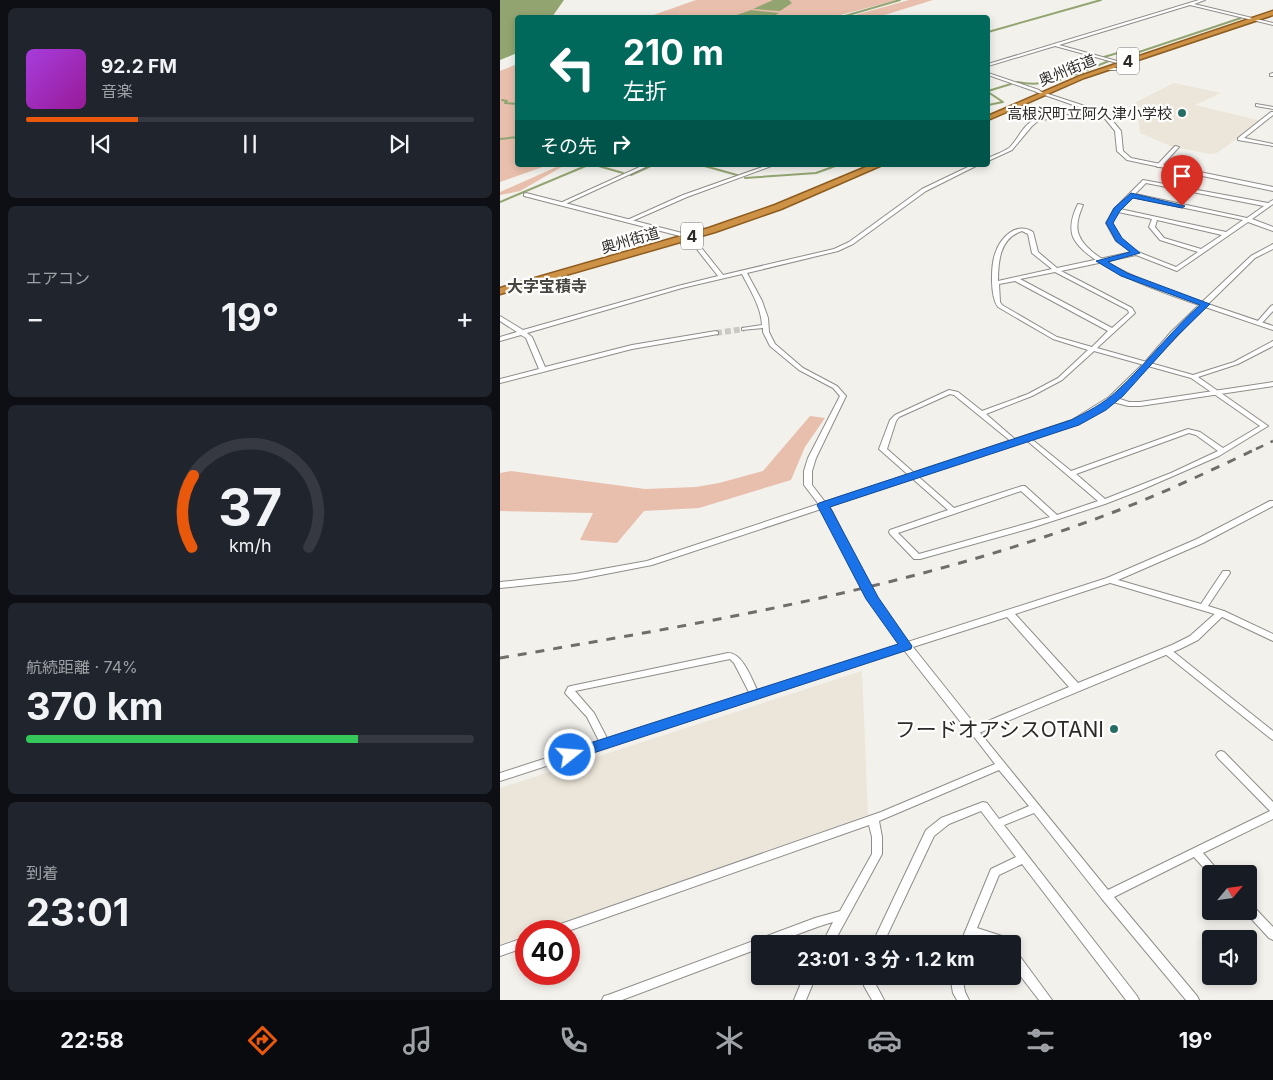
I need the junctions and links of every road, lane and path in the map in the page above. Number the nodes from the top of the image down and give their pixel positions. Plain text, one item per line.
1 (1203, 0) edge
2 (1189, 4) junction
3 (1273, 12) edge
4 (1252, 19) junction
5 (1273, 24) edge
6 (1056, 45) junction
7 (1116, 62) junction
8 (990, 64) edge
9 (1106, 69) junction
10 (1133, 69) dead end
11 (990, 75) edge
12 (1042, 91) junction
13 (1257, 105) dead end
14 (1273, 108) edge
15 (1099, 111) junction
16 (990, 112) edge
17 (1273, 114) edge
18 (990, 117) edge
19 (1273, 144) edge
20 (1177, 147) dead end
21 (990, 159) edge
22 (1159, 166) junction
23 (644, 167) edge
24 (766, 167) edge
25 (861, 167) edge
26 (873, 167) edge
27 (972, 167) edge
28 (1273, 189) edge
29 (526, 195) dead end
30 (1131, 195) junction
31 (1273, 202) edge
32 (561, 204) junction
33 (1268, 205) junction
34 (1080, 206) dead end
35 (1116, 210) junction
36 (1155, 219) junction
37 (1249, 220) junction
38 (628, 221) junction
39 (1273, 229) edge
40 (1226, 234) junction
41 (684, 236) junction
42 (1273, 246) edge
43 (1201, 252) junction
44 (1136, 253) junction
45 (1100, 261) junction
46 (1057, 271) junction
47 (744, 272) junction
48 (722, 277) junction
49 (1017, 280) junction
50 (996, 283) junction
51 (500, 287) edge
52 (500, 291) edge
53 (1206, 304) junction
54 (1273, 307) edge
55 (500, 318) edge
56 (1259, 323) junction
57 (765, 326) junction
58 (1273, 328) edge
59 (744, 329) tunnel mouth
60 (1112, 331) junction
61 (524, 333) junction
62 (716, 333) tunnel mouth
63 (500, 339) edge
64 (1273, 343) edge
65 (1094, 349) junction
66 (1148, 364) junction
67 (543, 370) junction
68 (1193, 377) junction
69 (500, 381) edge
70 (1273, 384) edge
71 (1218, 392) junction
72 (1112, 399) junction
73 (981, 414) junction
74 (1027, 438) junction
75 (1015, 442) junction
76 (1223, 450) junction
77 (1070, 474) junction
78 (913, 476) junction
79 (1102, 500) junction
80 (1273, 503) edge
81 (823, 505) junction
82 (953, 511) junction
83 (1056, 517) junction
84 (1226, 573) dead end
85 (1110, 580) junction
86 (500, 585) edge
87 (1203, 608) junction
88 (1009, 613) junction
89 (1221, 613) junction
90 (1273, 638) edge
91 (906, 646) junction
92 (1167, 651) junction
93 (1077, 689) junction
94 (755, 696) junction
95 (974, 731) junction
96 (1273, 736) edge
97 (605, 744) junction
98 (1221, 755) dead end
99 (1002, 766) junction
100 (500, 777) edge
101 (1035, 808) junction
102 (1273, 808) edge
103 (1273, 814) edge
104 (873, 819) junction
105 (998, 824) junction
106 (1196, 852) junction
107 (1024, 858) junction
108 (1208, 865) edge
109 (1106, 896) junction
110 (843, 915) junction
111 (1258, 918) edge
112 (580, 922) edge
113 (970, 930) junction
114 (1273, 934) edge
115 (832, 935) edge
116 (881, 935) edge
117 (968, 935) edge
118 (986, 935) edge
119 (515, 946) edge
120 (500, 951) edge
121 (1021, 967) edge
122 (806, 985) edge
123 (870, 985) edge
124 (958, 985) edge
125 (611, 999) edge
126 (800, 1000) edge
127 (878, 1000) edge
128 (963, 1000) edge
129 (1046, 1000) edge
130 (1133, 1000) edge
131 (1193, 1000) edge

1 - 2 street
2 - 4 street
2 - 6 street
3 - 4 highway, 奥州街道 / 4
4 - 5 street
4 - 7 highway, 奥州街道 / 4
4 - 9 highway, 奥州街道 / 4
6 - 7 street
6 - 8 street
7 - 12 highway, 奥州街道 / 4
9 - 10 street
9 - 12 highway, 奥州街道 / 4
11 - 12 street
12 - 15 street
12 - 16 highway, 奥州街道 / 4
12 - 18 highway, 奥州街道 / 4
13 - 14 street
15 - 21 street
15 - 22 street
17 - 19 street
20 - 22 street
22 - 28 street
23 - 32 street
24 - 38 street
25 - 41 highway, 奥州街道 / 4
26 - 41 highway, 奥州街道 / 4
27 - 47 street
29 - 32 street
30 - 33 street
30 - 35 street
30 - 37 street
31 - 33 street
32 - 38 street
33 - 37 street
34 - 45 street
35 - 36 street
35 - 44 street
36 - 40 street
36 - 43 street
37 - 39 street
37 - 40 street
38 - 41 street
40 - 43 street
41 - 48 street
41 - 51 highway, 奥州街道 / 4
41 - 52 highway, 奥州街道 / 4
42 - 53 street
43 - 44 street
44 - 45 street
45 - 46 street
45 - 53 street
46 - 49 street
46 - 50 street
46 - 60 street
47 - 48 street
47 - 57 street
48 - 61 street
49 - 50 street
49 - 60 street
50 - 65 street
53 - 56 street
53 - 66 street
54 - 56 street
55 - 61 street
56 - 58 street
57 - 59 street
57 - 81 street
60 - 65 street
61 - 63 street
61 - 67 street
62 - 67 street
64 - 68 street
65 - 66 street
65 - 73 street
66 - 68 street
66 - 72 street
67 - 69 street
68 - 71 street
70 - 71 street
71 - 72 street
71 - 76 street
72 - 74 street
73 - 75 street
73 - 78 street
74 - 75 street
74 - 77 street
75 - 78 street
76 - 77 street
76 - 79 street
77 - 79 street
78 - 81 street
78 - 82 street
79 - 83 street
80 - 85 street
81 - 86 street
81 - 91 street, bridge
82 - 83 street
82 - 83 street
84 - 87 street
85 - 87 street
85 - 88 street
87 - 89 street
88 - 91 street
88 - 93 street
89 - 90 street
89 - 92 street
91 - 94 street
91 - 95 street
92 - 93 street
92 - 96 street
93 - 95 street
94 - 97 street
94 - 97 street
95 - 99 street
97 - 100 street
98 - 102 street
99 - 101 street
99 - 104 street
101 - 105 street
101 - 109 street
103 - 106 street
104 - 110 street
104 - 112 street
105 - 107 street
105 - 116 street
106 - 108 street
106 - 109 street
107 - 113 street
107 - 130 street
109 - 131 street
110 - 115 street
110 - 125 street
111 - 114 street
113 - 117 street
113 - 118 street
119 - 120 street
121 - 129 street
122 - 126 street
123 - 127 street
124 - 128 street

